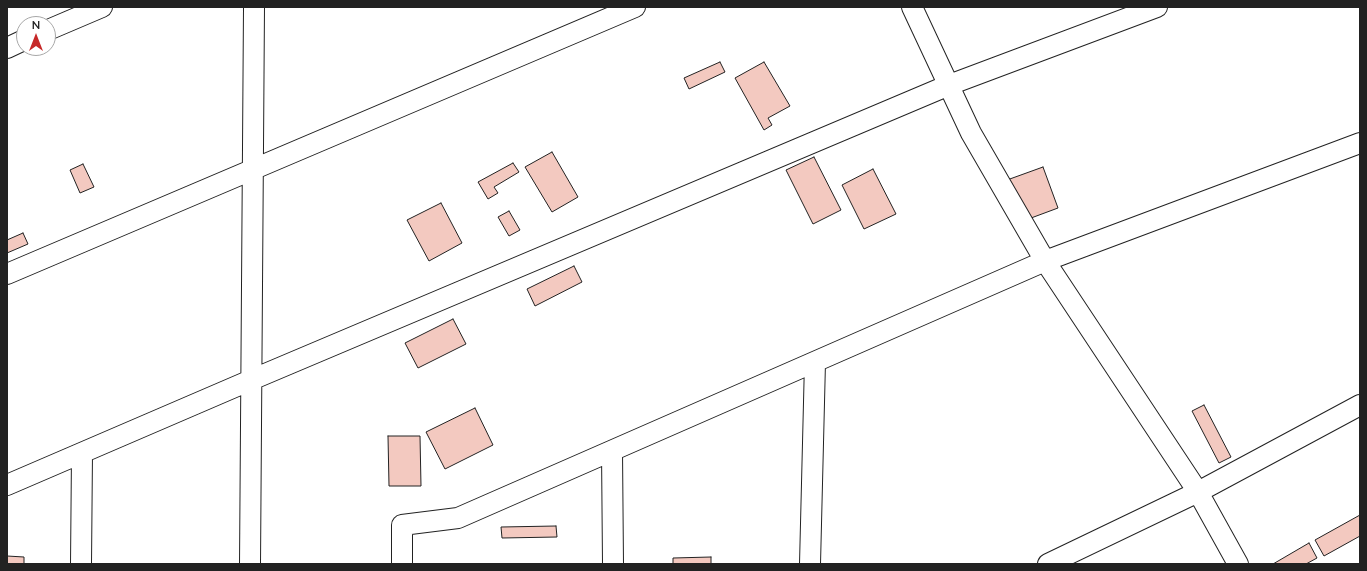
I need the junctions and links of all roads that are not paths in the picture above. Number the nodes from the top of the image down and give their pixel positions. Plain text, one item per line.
1 (102, 7) edge
2 (254, 7) edge
3 (635, 7) edge
4 (912, 7) edge
5 (1157, 7) edge
6 (56, 27) edge
7 (949, 86) junction
8 (1360, 143) edge
9 (253, 170) junction
10 (1045, 262) junction
11 (7, 274) edge
12 (815, 362) junction
13 (252, 380) junction
14 (1360, 405) edge
15 (612, 450) junction
16 (82, 453) junction
17 (7, 485) edge
18 (1198, 492) junction
19 (81, 564) edge
20 (250, 564) edge
21 (402, 564) edge
22 (612, 564) edge
23 (810, 564) edge
24 (1048, 564) edge
25 (1238, 564) edge

1 - 6 street
2 - 9 street
3 - 9 street
4 - 7 street
5 - 7 street
7 - 10 street
7 - 13 street
8 - 10 street
9 - 11 street
9 - 13 street
10 - 12 street
10 - 18 street
12 - 15 street
12 - 23 street
13 - 16 street
13 - 20 street
14 - 18 street
15 - 21 street
15 - 22 street
16 - 17 street
16 - 19 street
18 - 24 street
18 - 25 street

